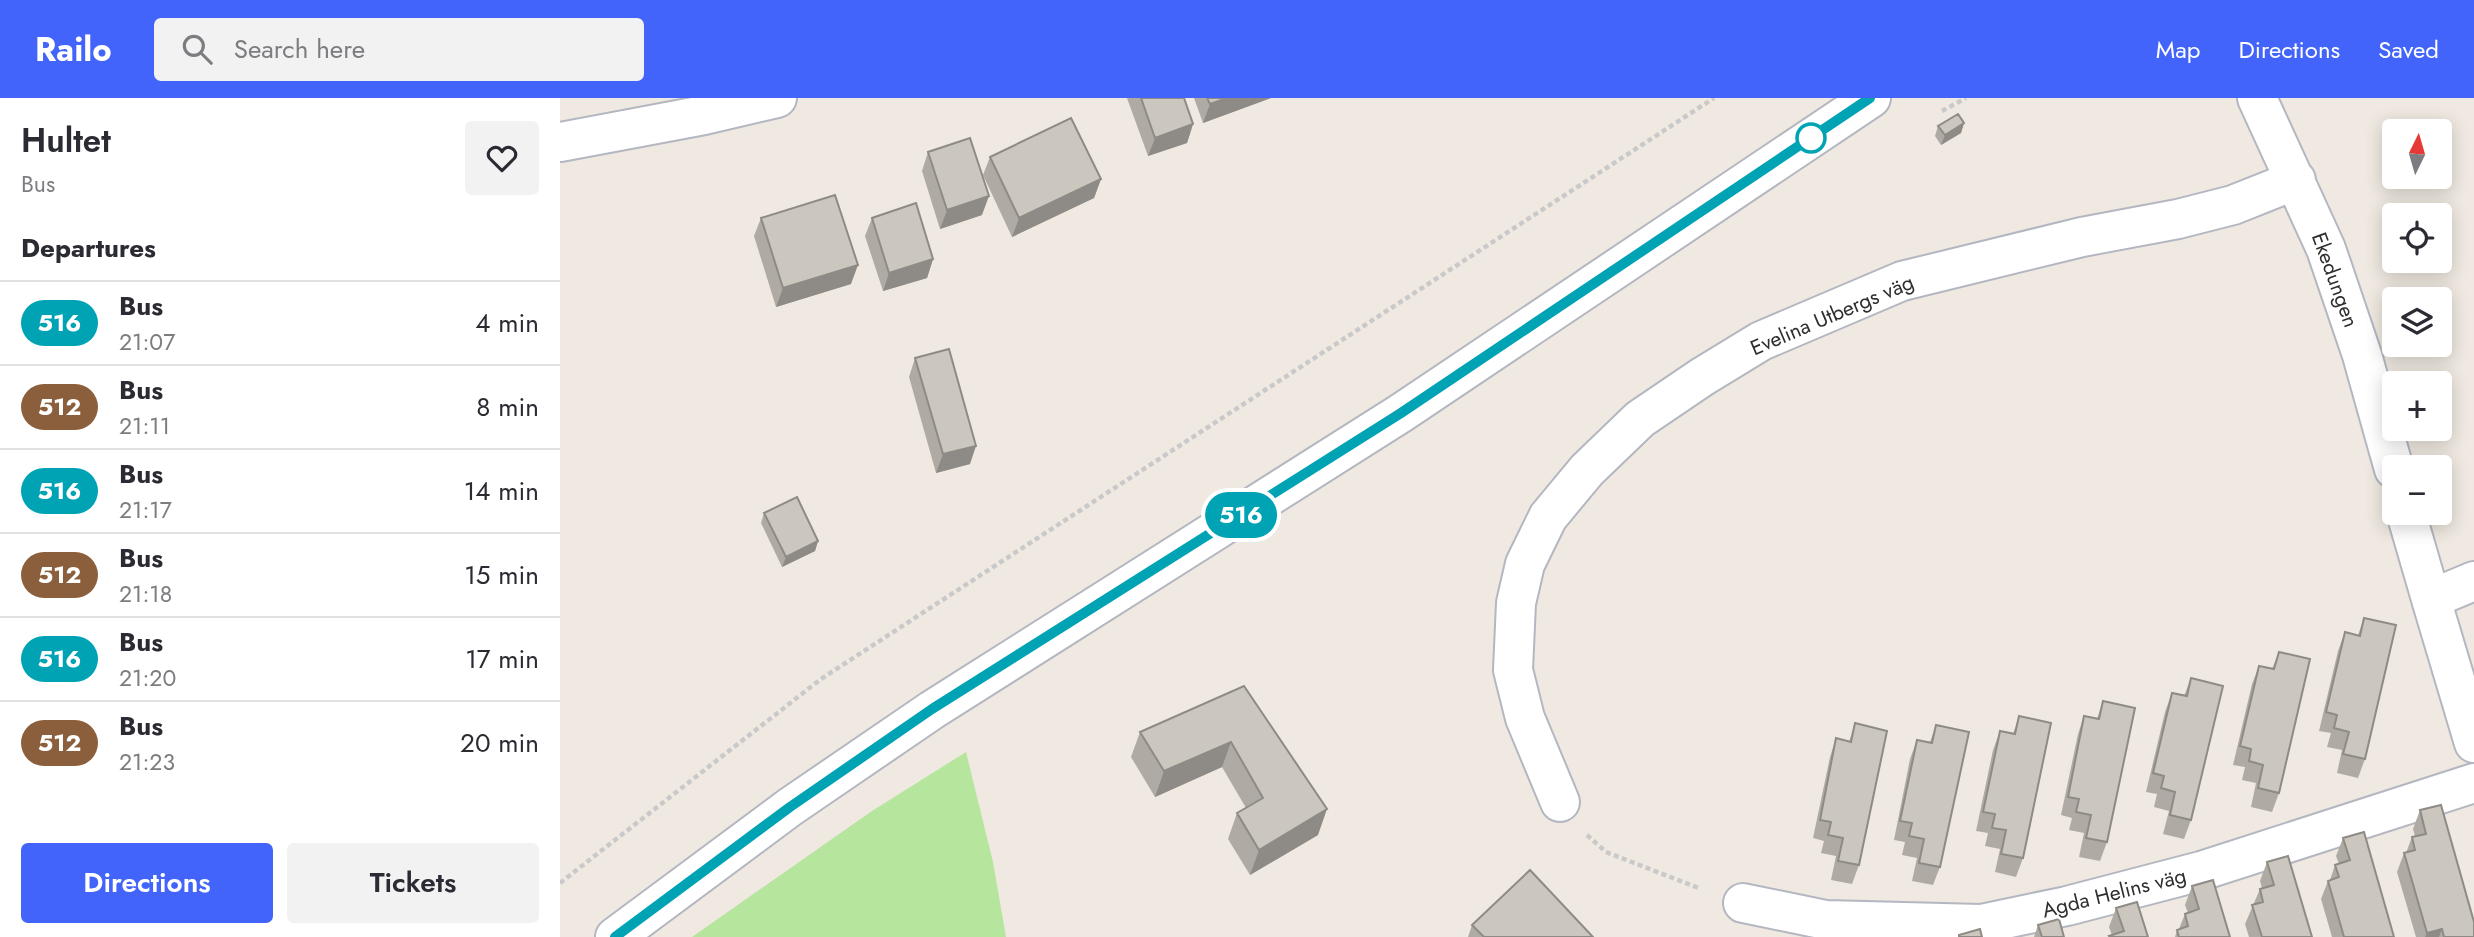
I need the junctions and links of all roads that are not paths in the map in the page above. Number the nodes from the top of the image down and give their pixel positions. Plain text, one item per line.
1 (777, 98) edge
2 (1871, 98) edge
3 (2257, 98) edge
4 (560, 142) edge
5 (2296, 180) junction
6 (2390, 455) edge
7 (2409, 525) edge
8 (2474, 581) edge
9 (2431, 599) junction
10 (2474, 743) edge
11 (2474, 783) edge
12 (1560, 802) road end
13 (1743, 903) road end
14 (615, 937) edge

1 - 4 street
2 - 14 street
3 - 5 street, Ekedungen
5 - 6 street, Ekedungen
5 - 12 street, Evelina Utbergs väg
7 - 9 street
8 - 9 street
9 - 10 street
11 - 13 street, Agda Helins väg

